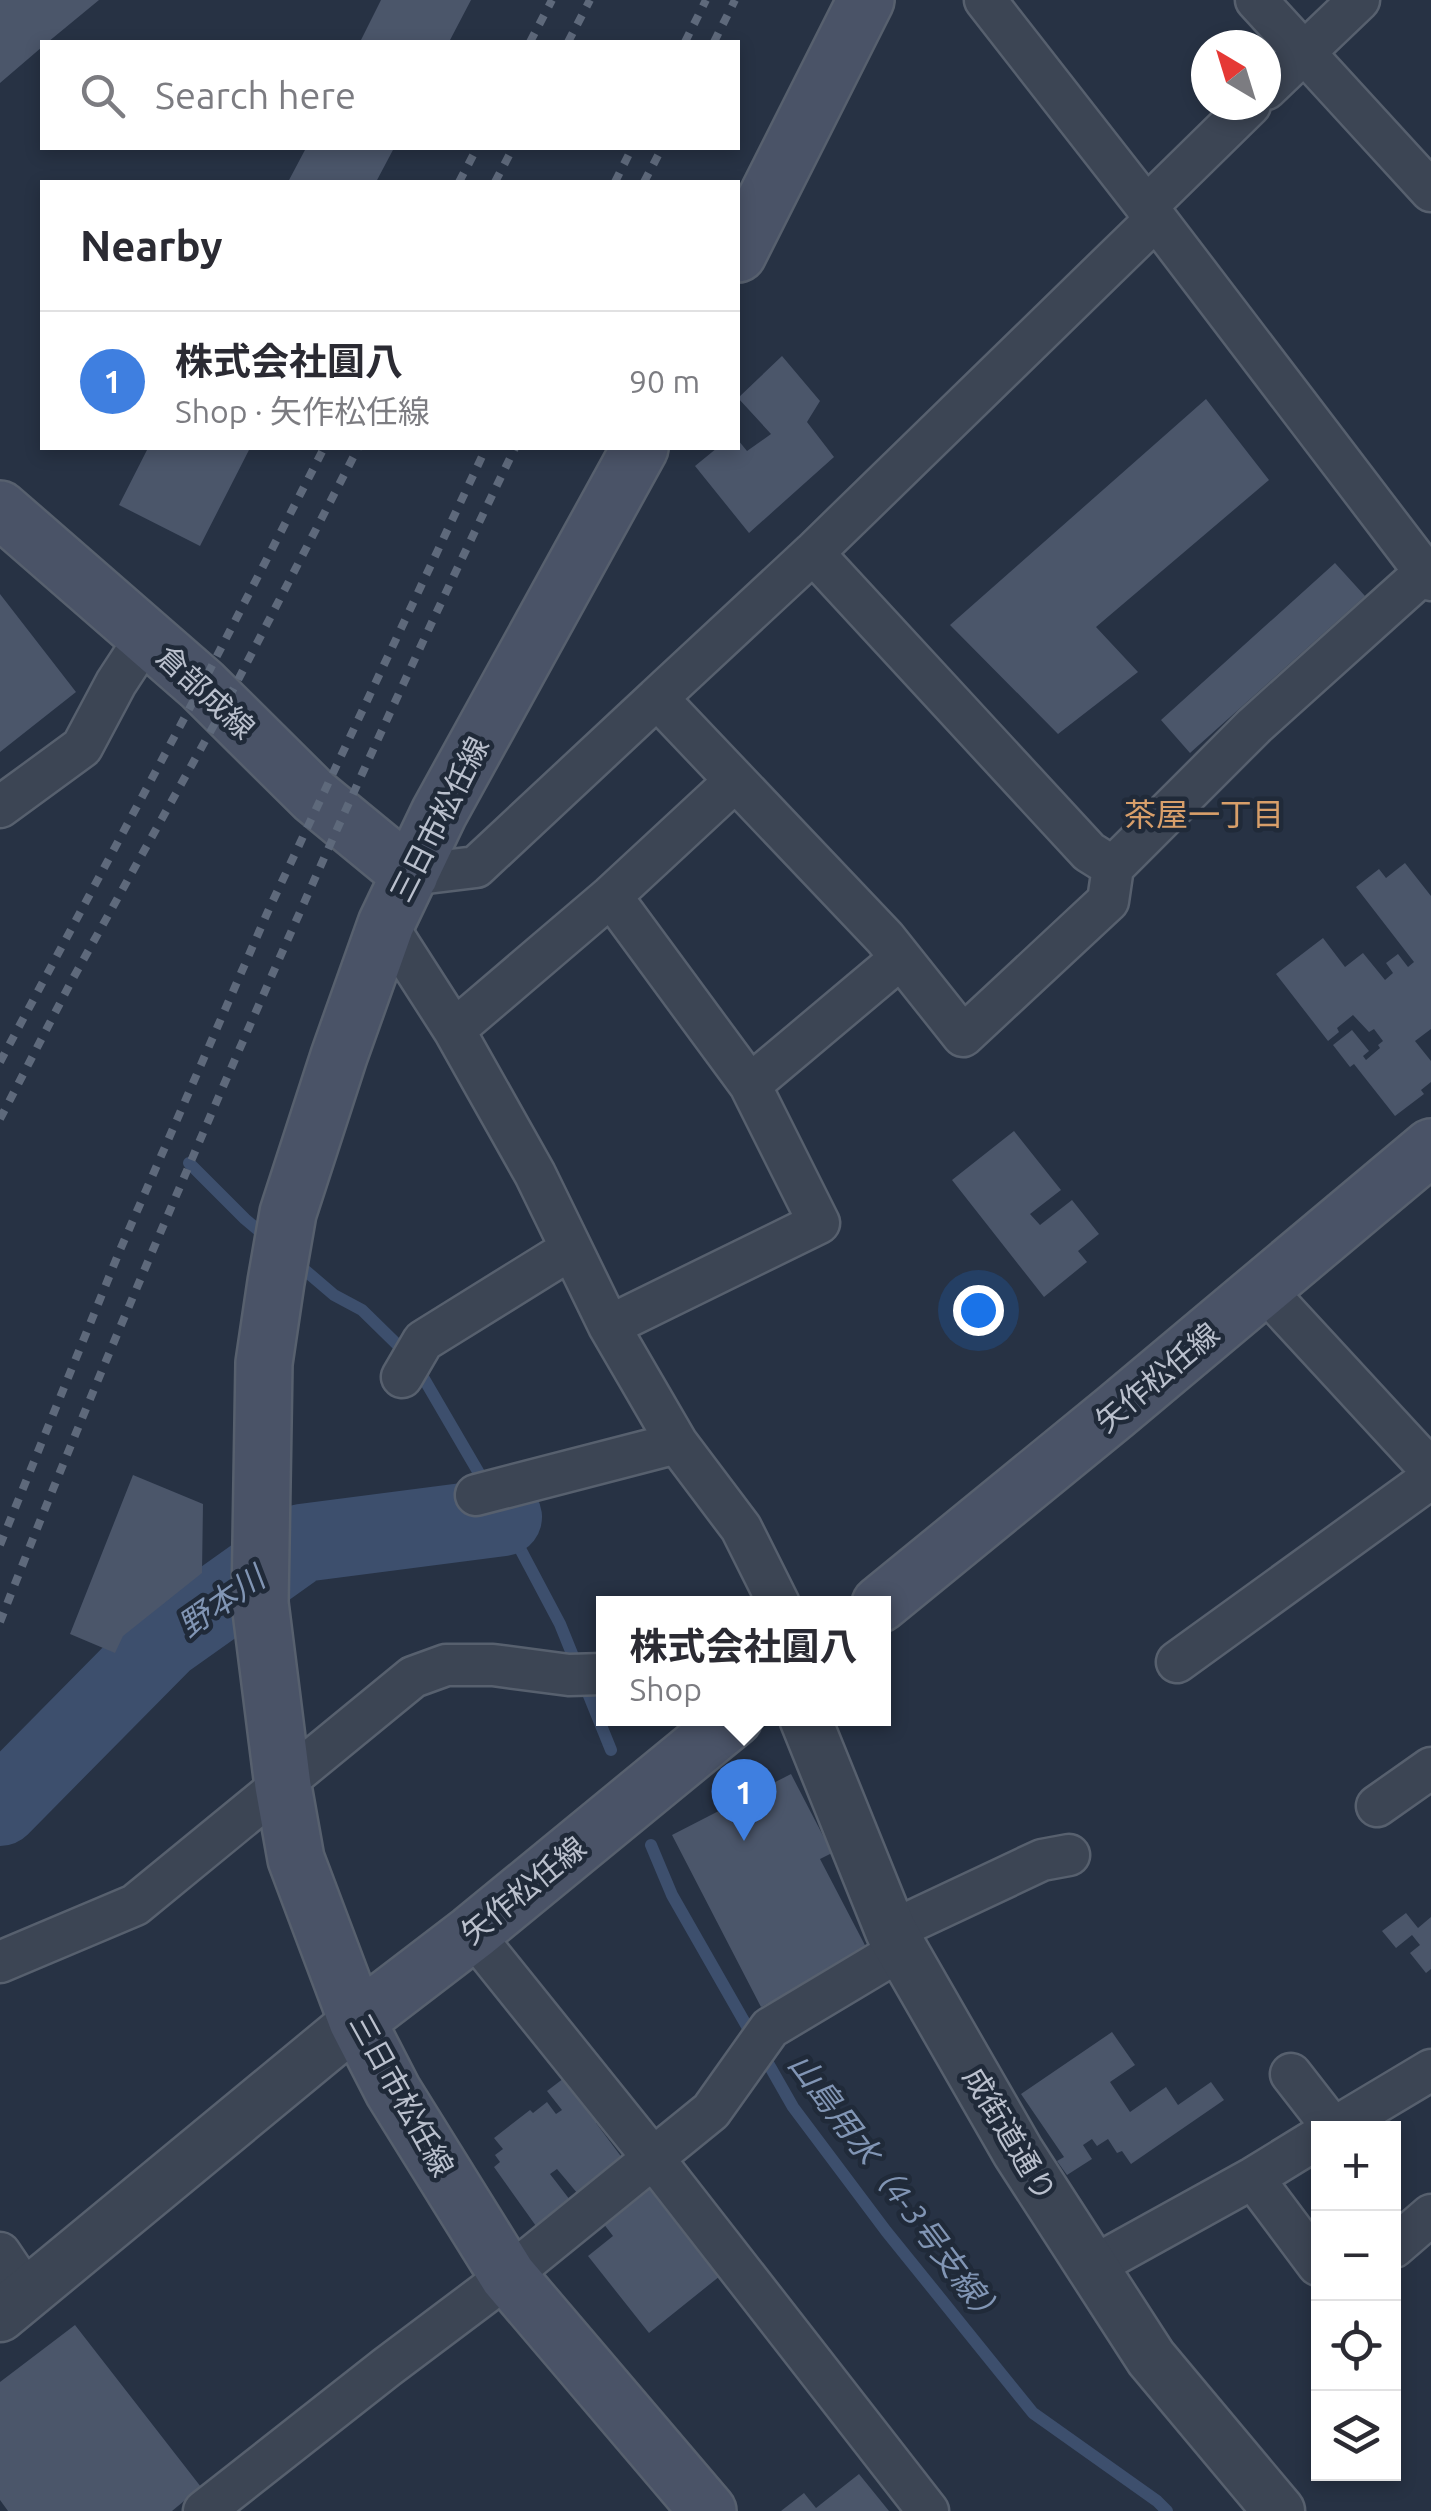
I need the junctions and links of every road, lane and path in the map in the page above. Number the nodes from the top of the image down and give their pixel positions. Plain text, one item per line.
1 (866, 0) edge
2 (985, 0) edge
3 (1256, 0) edge
4 (1359, 0) edge
5 (1303, 52) junction
6 (1281, 74) edge
7 (1236, 120) edge
8 (1431, 191) edge
9 (1151, 213) junction
10 (740, 250) edge
11 (639, 450) edge
12 (0, 509) edge
13 (813, 553) junction
14 (1428, 576) edge
15 (146, 637) junction
16 (657, 698) junction
17 (736, 780) junction
18 (0, 807) edge
19 (1113, 867) junction
20 (410, 875) junction
21 (610, 896) junction
22 (386, 924) junction
23 (901, 958) junction
24 (454, 1030) junction
25 (750, 1085) junction
26 (1431, 1147) edge
27 (571, 1249) junction
28 (1264, 1289) junction
29 (609, 1326) junction
30 (402, 1376) dead end
31 (677, 1443) junction
32 (1431, 1470) edge
33 (1431, 1478) edge
34 (489, 1492) dead end
35 (774, 1596) edge
36 (890, 1596) edge
37 (1177, 1662) dead end
38 (590, 1674) edge
39 (723, 1726) edge
40 (808, 1726) edge
41 (1431, 1768) edge
42 (283, 1786) junction
43 (1377, 1806) dead end
44 (1069, 1854) dead end
45 (472, 1933) junction
46 (896, 1940) junction
47 (0, 1962) edge
48 (357, 2021) junction
49 (1431, 2070) edge
50 (1290, 2074) dead end
51 (1328, 2121) edge
52 (1346, 2121) edge
53 (1311, 2142) edge
54 (653, 2158) junction
55 (1253, 2178) junction
56 (1431, 2215) edge
57 (1401, 2241) edge
58 (1311, 2256) edge
59 (1092, 2268) junction
60 (508, 2276) junction
61 (9, 2287) edge
62 (204, 2511) edge
63 (708, 2511) edge
64 (928, 2511) edge
65 (1279, 2511) edge

1 - 10 main road
2 - 9 street
3 - 5 street
4 - 5 street
5 - 6 street
5 - 8 street
7 - 9 street
9 - 13 street
9 - 14 street
11 - 20 main road, 三日市松任線
12 - 15 main road, 倉部成線
13 - 16 street
13 - 19 street
14 - 19 street
15 - 18 street
15 - 20 main road, 倉部成線
16 - 17 street
16 - 20 street
17 - 21 street
17 - 23 street
19 - 23 street
20 - 22 main road, 三日市松任線
21 - 24 street
21 - 25 street
22 - 24 street
22 - 42 main road, 三日市松任線
23 - 25 street
24 - 27 street
25 - 29 street
26 - 28 main road, 矢作松任線
27 - 29 street
27 - 30 street
28 - 32 street
28 - 36 main road, 矢作松任線
29 - 31 street
31 - 34 street
31 - 35 street
33 - 37 street
38 - 42 street
39 - 45 main road, 矢作松任線
40 - 46 street, 成街道通り
41 - 43 street
42 - 47 street
42 - 48 main road, 三日市松任線
44 - 46 street
45 - 48 main road, 矢作松任線
45 - 54 street
46 - 54 street
46 - 59 street, 成街道通り
48 - 60 main road, 三日市松任線
48 - 61 street
49 - 52 street
50 - 51 street
53 - 55 street
54 - 60 street
54 - 64 street
55 - 58 street
55 - 59 street
56 - 57 street
59 - 65 street, 成街道通り
60 - 62 street
60 - 63 main road, 三日市松任線

